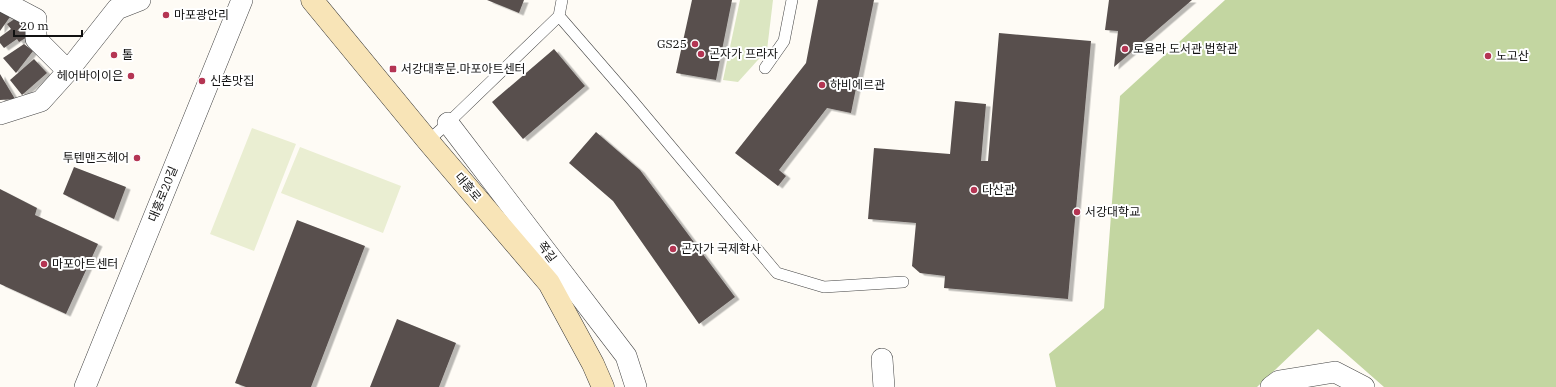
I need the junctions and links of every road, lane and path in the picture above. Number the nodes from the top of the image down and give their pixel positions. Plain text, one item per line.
1 (0, 0) edge
2 (140, 0) edge
3 (242, 0) edge
4 (312, 0) edge
5 (562, 0) edge
6 (792, 0) edge
7 (559, 16) junction
8 (765, 68) dead end
9 (68, 71) junction
10 (0, 114) edge
11 (448, 123) junction
12 (428, 141) junction
13 (903, 282) dead end
14 (882, 359) dead end
15 (85, 387) edge
16 (603, 387) edge
17 (636, 387) edge
18 (884, 387) edge
19 (1271, 387) edge
20 (1364, 387) edge

1 - 9 street
2 - 9 street
3 - 15 street, 대흥로20길
4 - 12 main road, 대흥로
5 - 7 lane
6 - 8 lane
7 - 11 lane
7 - 13 lane
9 - 10 street
11 - 12 lane
11 - 17 street, 쪽길
12 - 16 main road, 대흥로
14 - 18 street
19 - 20 street

